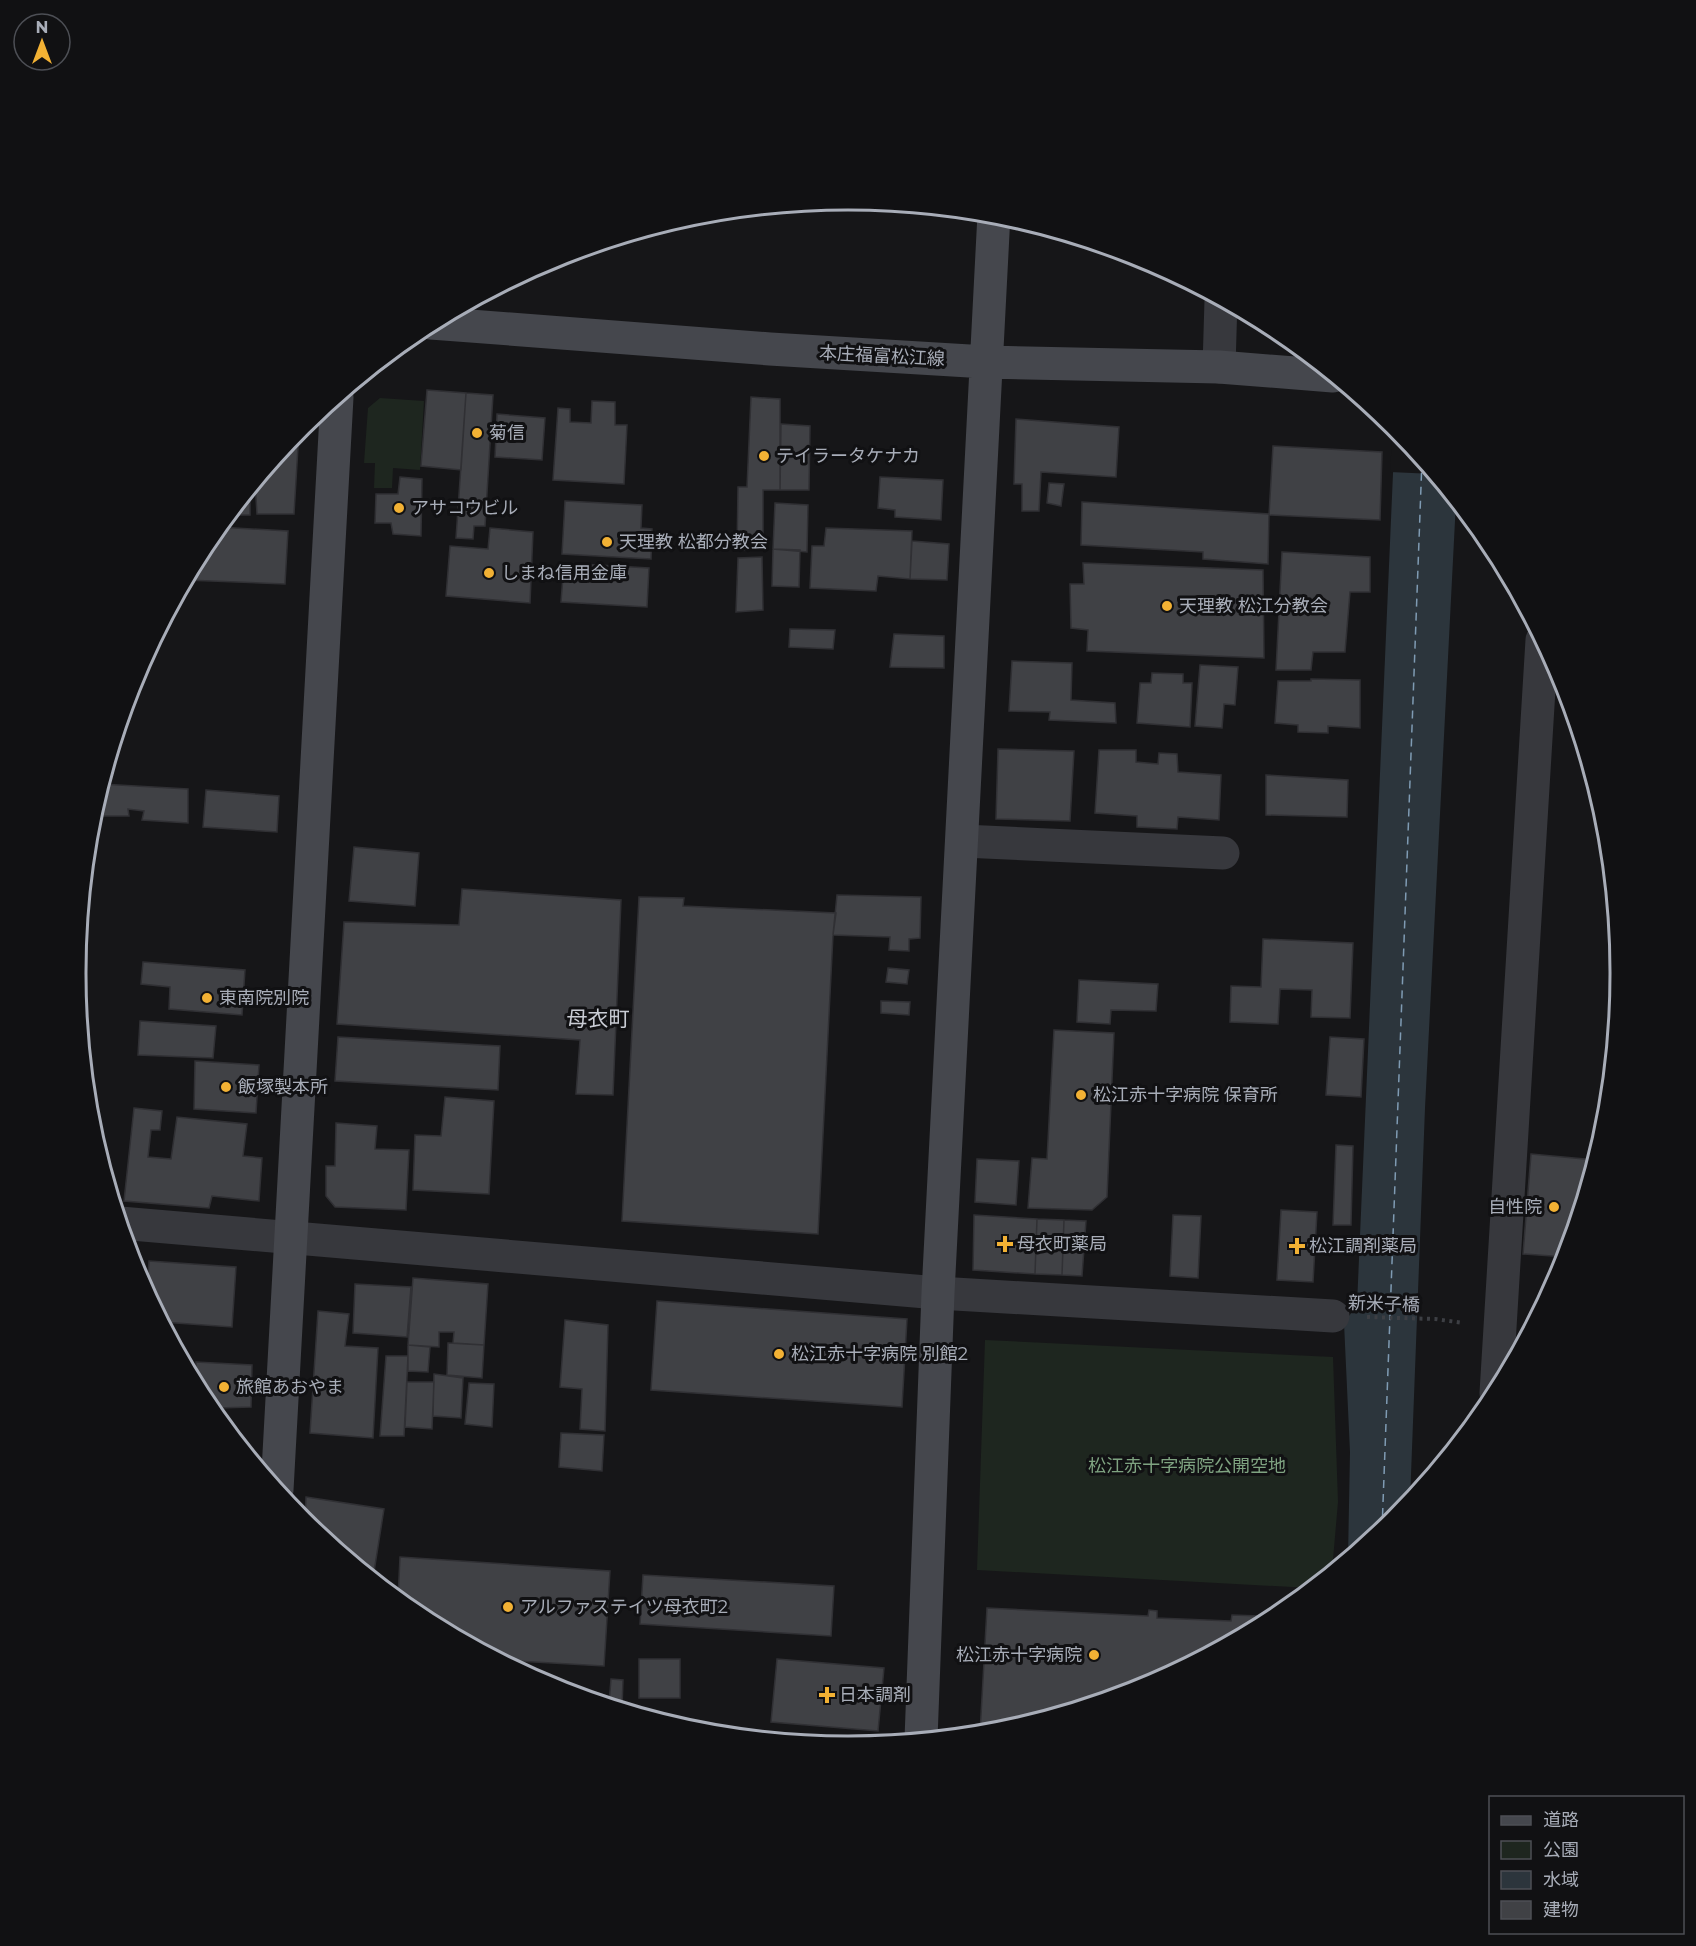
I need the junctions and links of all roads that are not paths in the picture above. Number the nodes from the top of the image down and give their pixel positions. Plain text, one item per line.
1 (993, 224) edge
2 (1221, 308) edge
3 (448, 324) edge
4 (986, 362) junction
5 (1219, 367) junction
6 (1321, 375) edge
7 (336, 408) edge
8 (1541, 656) edge
9 (963, 841) junction
10 (1223, 853) dead end
11 (128, 1224) edge
12 (290, 1237) junction
13 (938, 1293) junction
14 (1333, 1316) road end
15 (1497, 1372) edge
16 (278, 1480) edge
17 (921, 1732) edge

1 - 4 street
2 - 5 street
3 - 4 street, 本庄福富松江線
4 - 5 street, 本庄福富松江線
4 - 9 street
5 - 6 street, 本庄福富松江線
7 - 12 street
8 - 15 street
9 - 10 street
9 - 13 street
11 - 12 street
12 - 13 street
12 - 16 street
13 - 14 street
13 - 17 street

